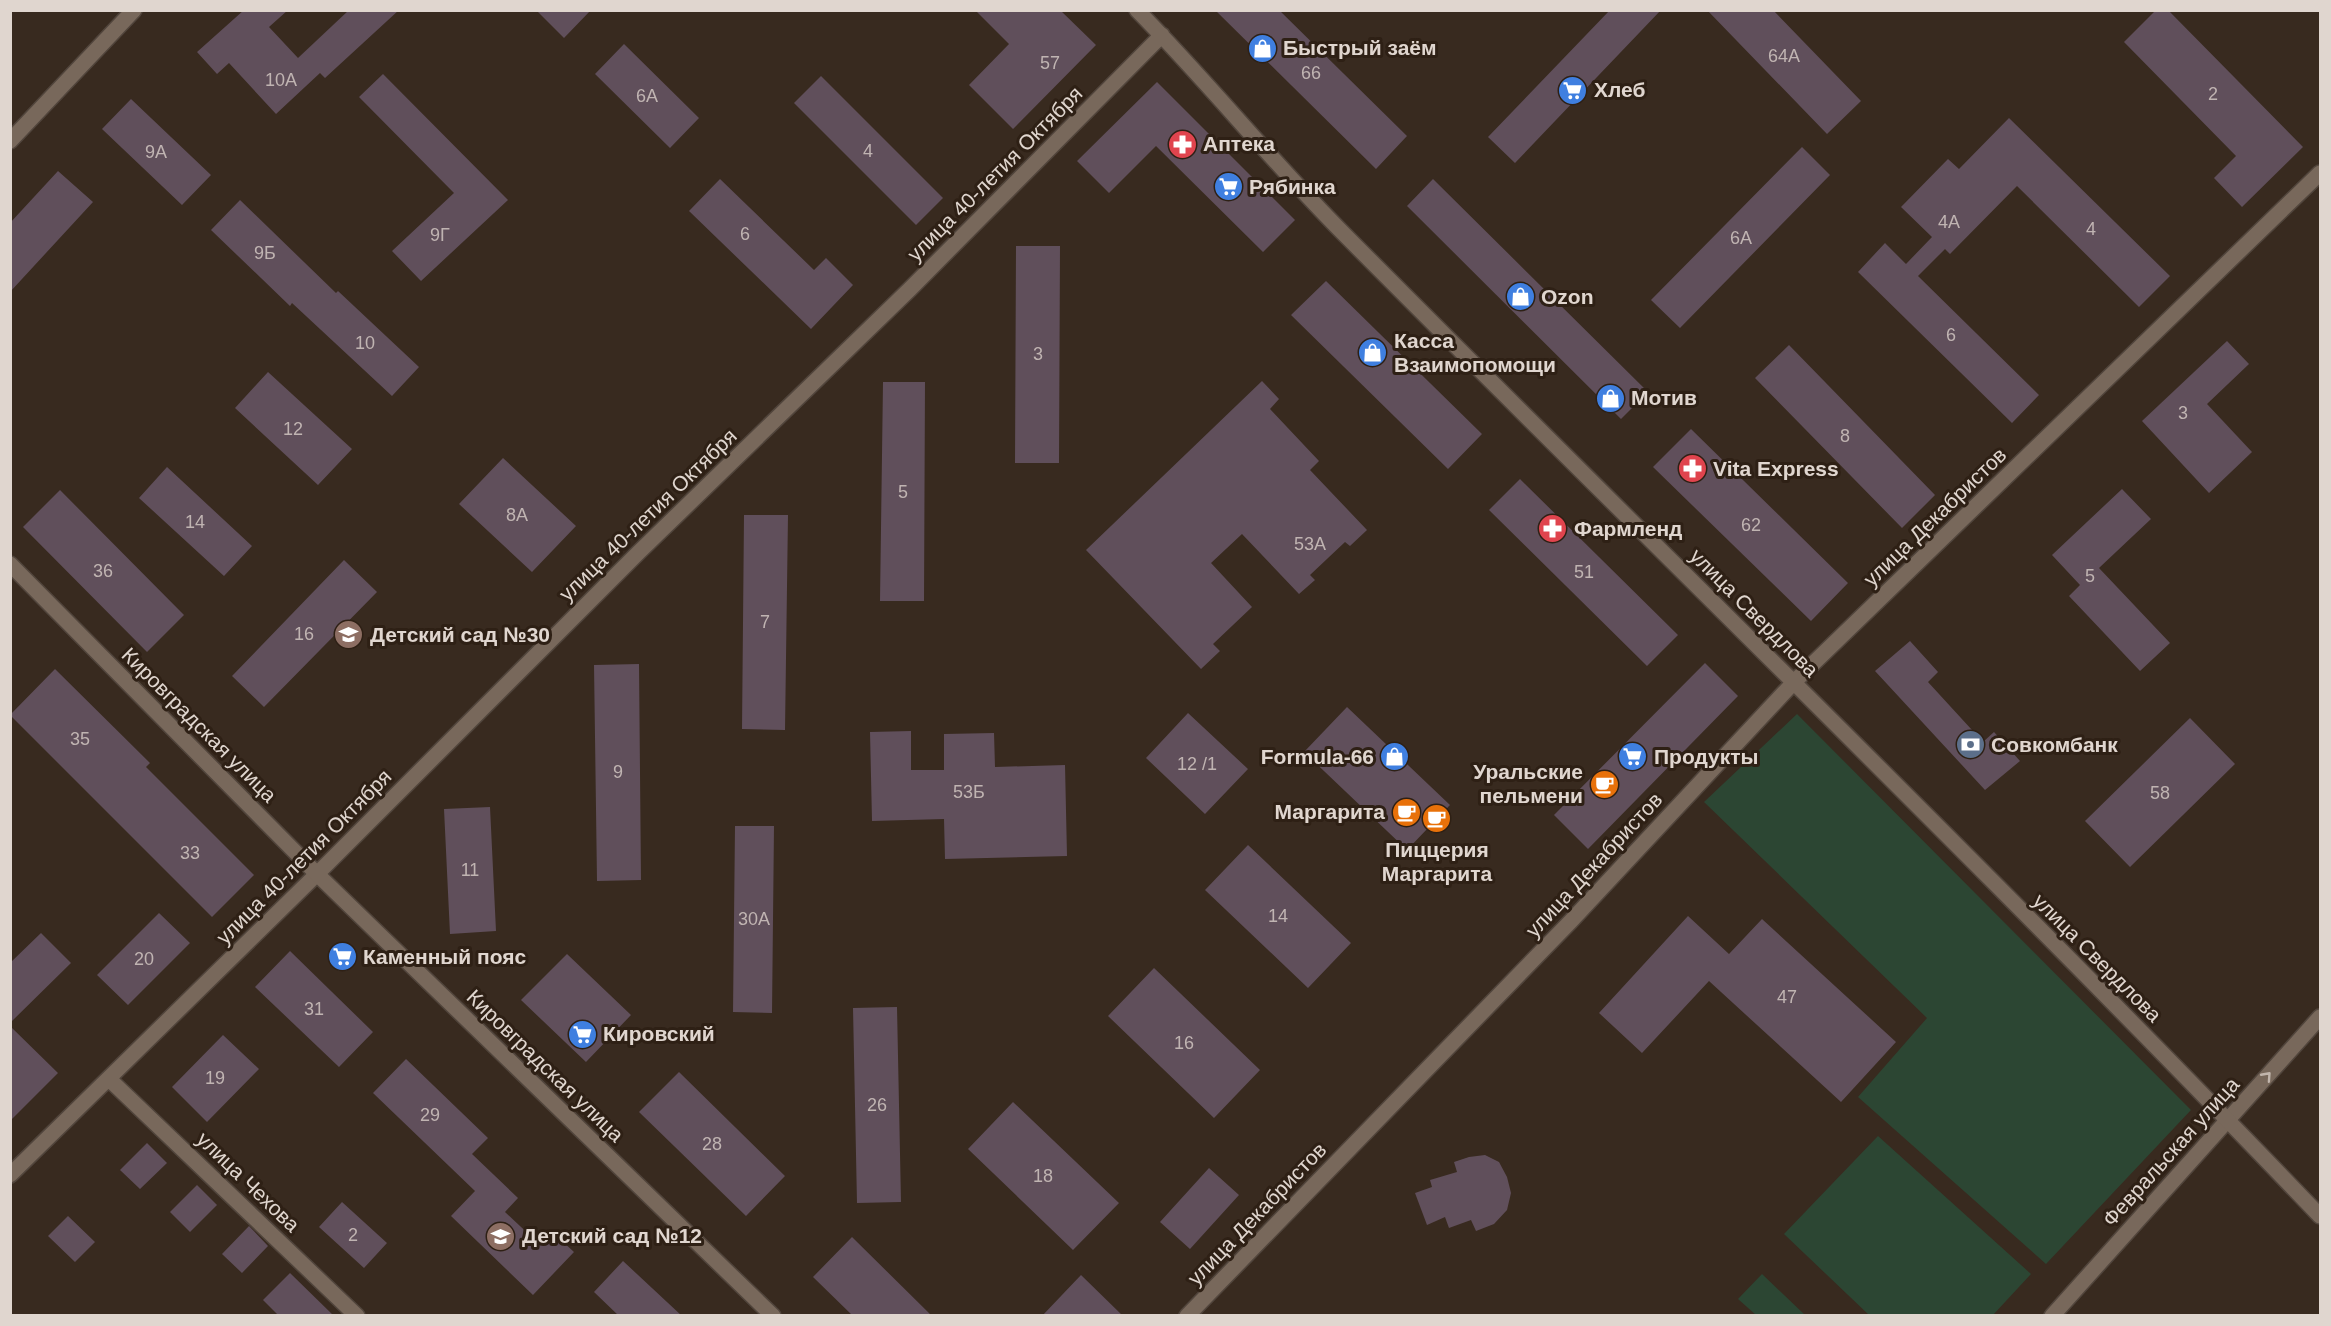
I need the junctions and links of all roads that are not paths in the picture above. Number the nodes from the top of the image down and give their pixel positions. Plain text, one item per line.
1 (134, 10) edge
2 (1137, 10) edge
3 (1161, 35) junction
4 (10, 141) edge
5 (2320, 173) edge
6 (10, 564) edge
7 (1794, 682) junction
8 (316, 874) junction
9 (2320, 1017) edge
10 (110, 1079) junction
11 (2228, 1120) junction
12 (10, 1175) edge
13 (2320, 1216) edge
14 (357, 1316) edge
15 (773, 1316) edge
16 (1188, 1316) edge
17 (2052, 1316) edge

1 - 4 street
2 - 3 street, улица Свердлова
3 - 7 street, улица Свердлова
3 - 8 street, улица 40-летия Октября
5 - 7 street, улица Декабристов
6 - 8 street, Кировградская улица
7 - 11 street, улица Свердлова
7 - 16 street, улица Декабристов
8 - 10 street, улица 40-летия Октября
8 - 15 street, Кировградская улица
11 -> 9 street, Февральская улица
10 - 12 street, улица 40-летия Октября
10 - 14 street, улица Чехова
11 - 13 street, улица Свердлова
11 - 17 street, Февральская улица

